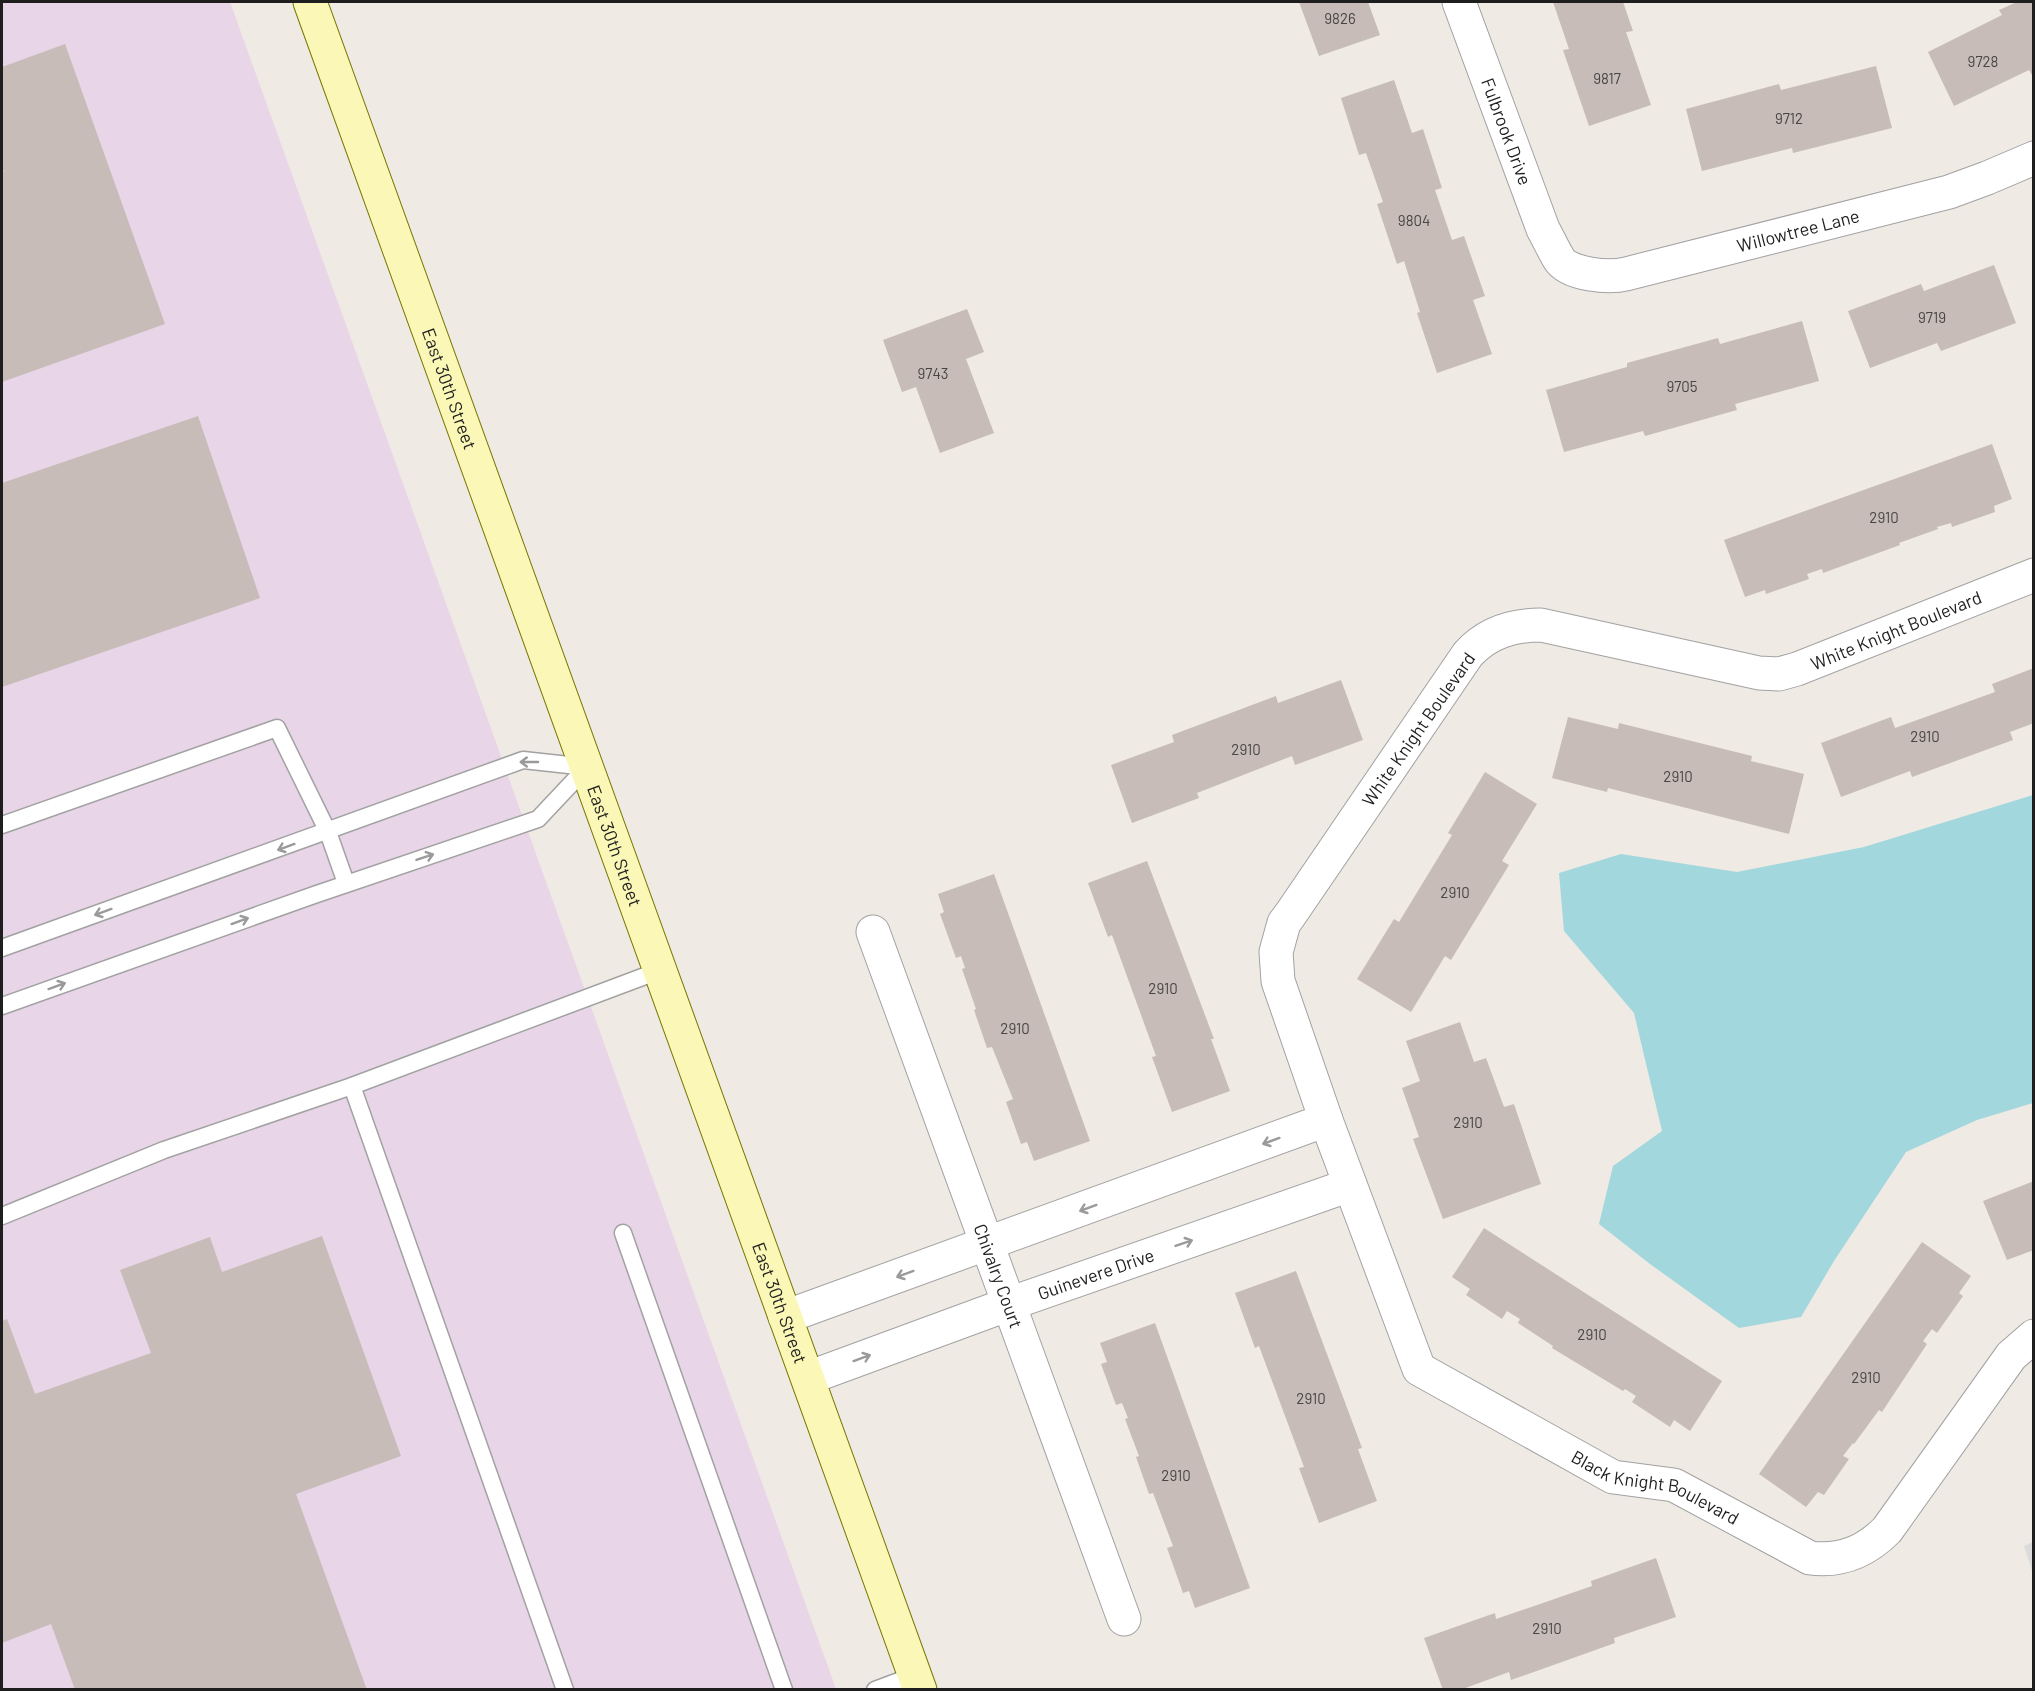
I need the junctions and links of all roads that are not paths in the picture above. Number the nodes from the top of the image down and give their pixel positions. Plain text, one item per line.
1 (310, 2) edge
2 (1459, 2) edge
3 (2034, 158) edge
4 (1559, 260) joint
5 (2034, 575) edge
6 (587, 767) junction
7 (2, 825) edge
8 (328, 832) junction
9 (346, 884) junction
10 (873, 932) dead end
11 (2, 948) edge
12 (660, 970) junction
13 (2, 1006) edge
14 (352, 1086) junction
15 (1331, 1134) junction
16 (1350, 1185) junction
17 (2, 1216) edge
18 (622, 1233) dead end
19 (987, 1245) junction
20 (1009, 1304) junction
21 (785, 1317) junction
22 (2034, 1336) edge
23 (807, 1378) junction
24 (1124, 1619) dead end
25 (917, 1682) edge
26 (565, 1689) edge
27 (784, 1689) edge
28 (875, 1689) edge

1 - 6 main road, East 30th Street
2 - 4 street, Fulbrook Drive
3 - 4 street, Willowtree Lane
5 - 15 street, White Knight Boulevard
6 -> 8 lane
9 -> 6 lane
6 - 12 main road, East 30th Street
7 - 8 lane
8 - 9 lane
8 -> 11 lane
13 -> 9 lane
10 - 19 street, Chivalry Court
12 - 14 lane
12 - 21 main road, East 30th Street
14 - 17 lane
14 - 26 lane
15 - 16 street, Black Knight Boulevard
15 -> 19 street
20 -> 16 street, Guinevere Drive
16 - 22 street, Black Knight Boulevard
18 - 27 lane
19 - 20 street, Chivalry Court
19 -> 21 street
23 -> 20 street, Guinevere Drive
20 - 24 street, Chivalry Court
21 - 23 main road, East 30th Street
23 - 25 main road, East 30th Street
25 - 28 lane

